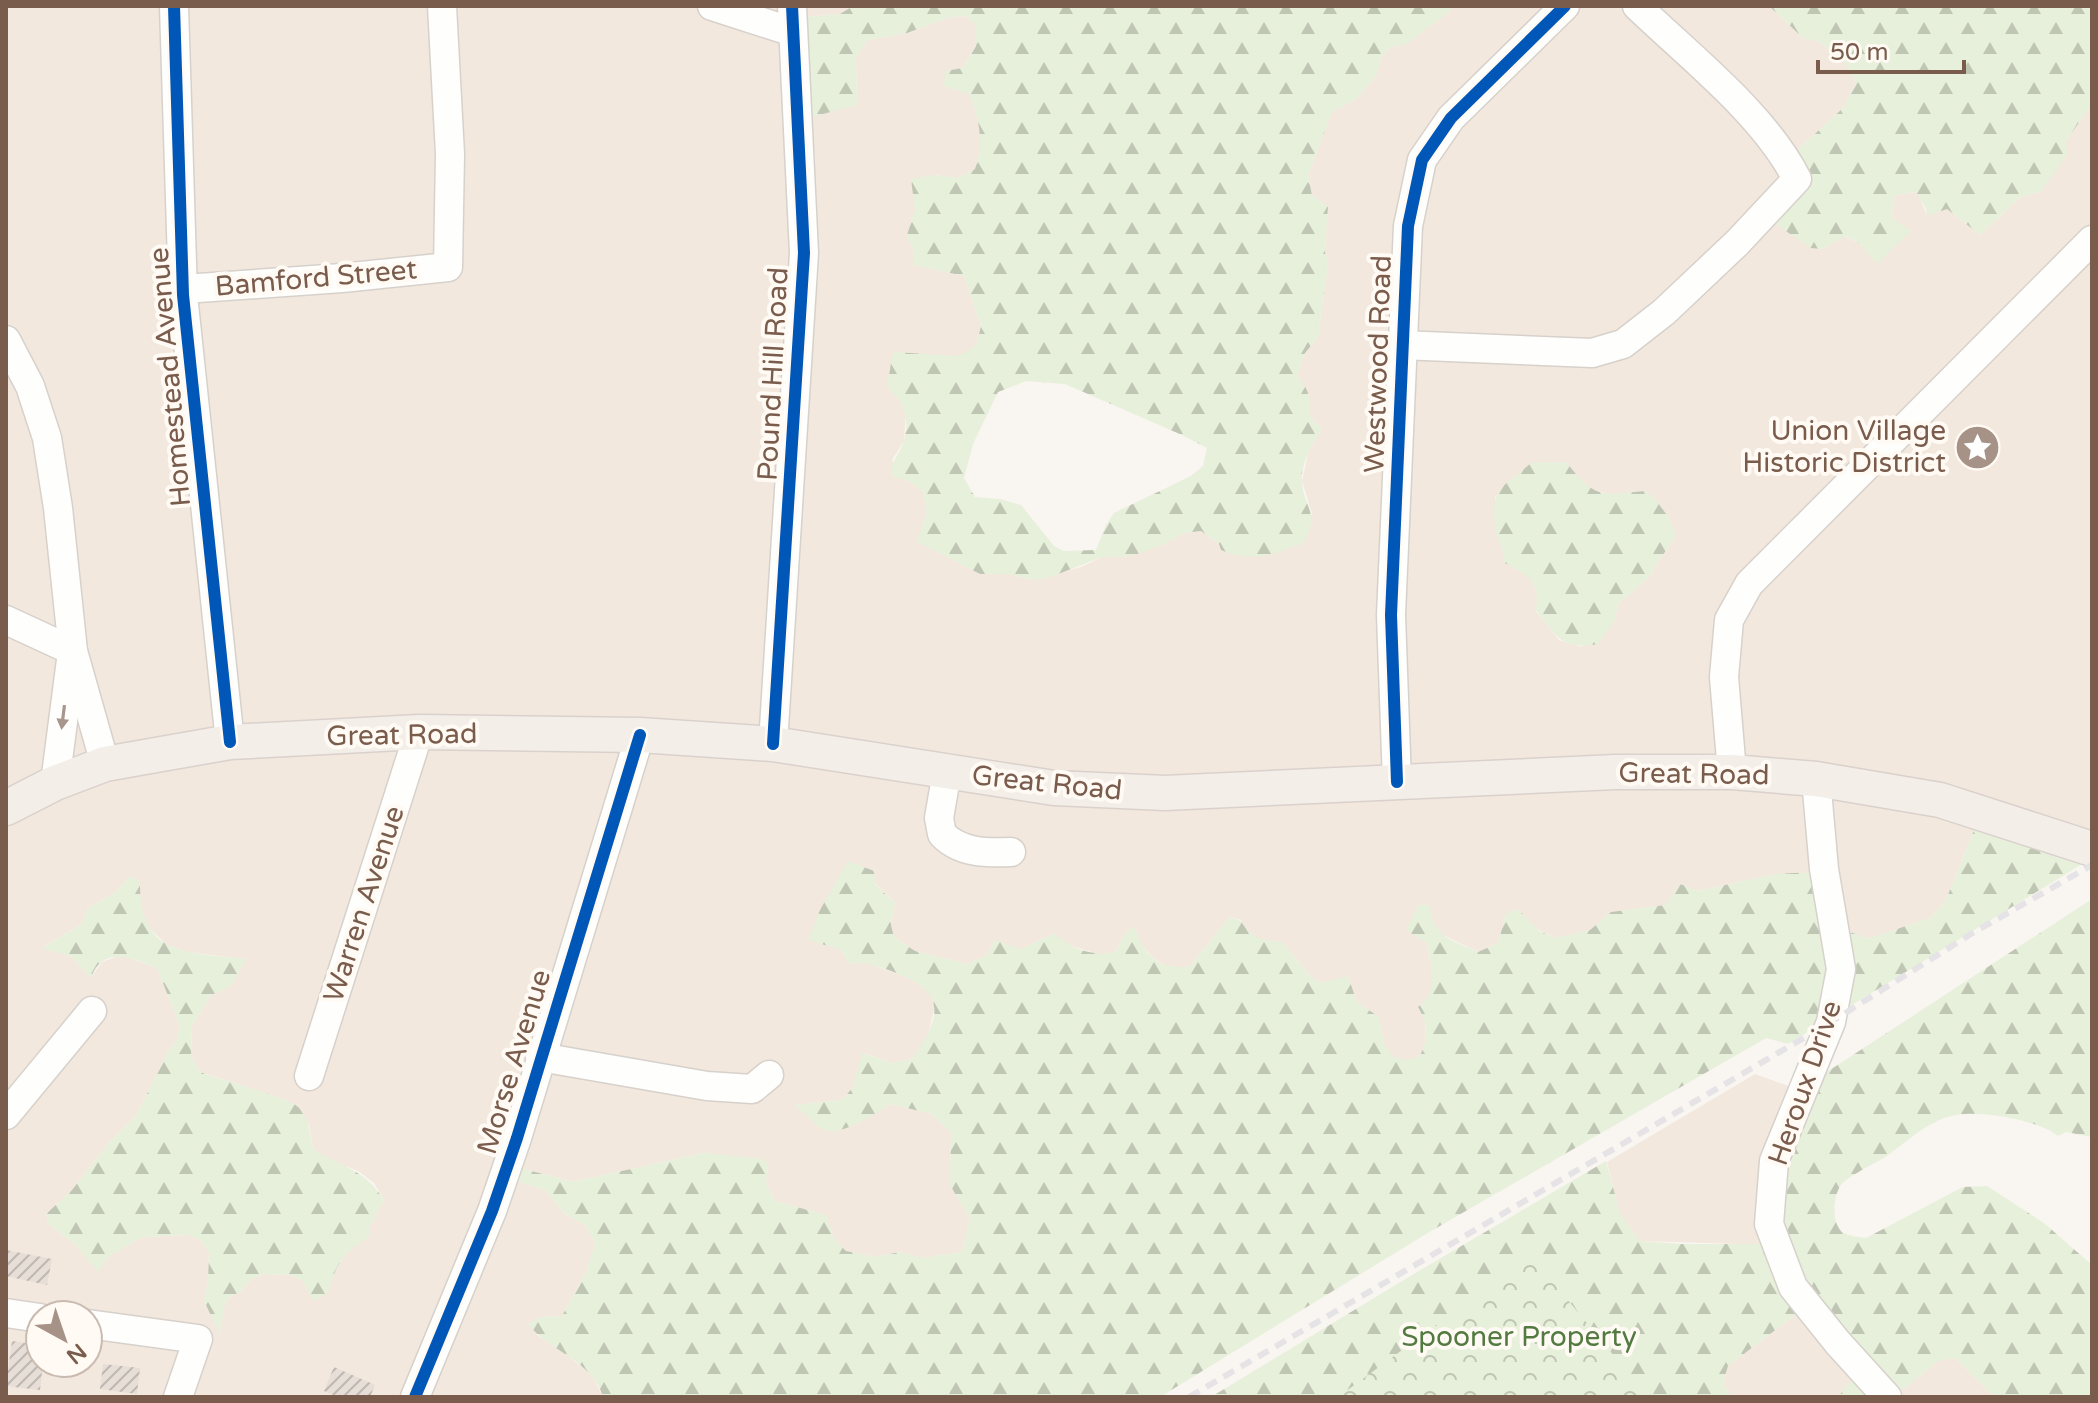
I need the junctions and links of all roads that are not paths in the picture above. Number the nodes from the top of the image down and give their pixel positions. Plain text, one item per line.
1 (174, 6) edge
2 (442, 6) edge
3 (712, 6) edge
4 (1565, 6) edge
5 (1637, 6) edge
6 (792, 19) edge
7 (2092, 240) edge
8 (184, 289) junction
9 (6, 340) edge
10 (1401, 345) junction
11 (6, 620) edge
12 (73, 651) junction
13 (419, 732) junction
14 (640, 735) junction
15 (230, 742) junction
16 (773, 744) junction
17 (105, 764) junction
18 (947, 772) junction
19 (1732, 772) junction
20 (1816, 779) junction
21 (1397, 782) junction
22 (55, 783) junction
23 (6, 808) edge
24 (2087, 841) edge
25 (1011, 852) dead end
26 (92, 1011) dead end
27 (540, 1057) junction
28 (769, 1075) dead end
29 (309, 1076) dead end
30 (6, 1115) edge
31 (104, 1326) edge
32 (178, 1397) edge
33 (415, 1397) edge
34 (1887, 1397) edge

1 - 8 street, Homestead Avenue
2 - 8 street, Bamford Street
3 - 6 street
4 - 10 street, Westwood Road
5 - 10 street
6 - 16 street, Pound Hill Road
7 - 19 street
8 - 15 street, Homestead Avenue
9 - 12 street
10 - 21 street, Westwood Road
11 - 12 street
12 - 17 street
12 -> 22 street
13 - 14 main road, Great Road
13 - 15 main road, Great Road
13 - 29 street, Warren Avenue
14 - 16 main road, Great Road
14 - 27 street, Morse Avenue
15 - 17 main road, Great Road
16 - 18 main road, Great Road
17 - 22 main road, Great Road
18 - 21 main road, Great Road
18 - 25 street
19 - 20 main road, Great Road
19 - 21 main road, Great Road
20 - 24 main road, Great Road
20 - 34 street, Heroux Drive
22 - 23 main road, Great Road
26 - 30 street
27 - 28 street
27 - 33 street, Morse Avenue
31 - 32 street

